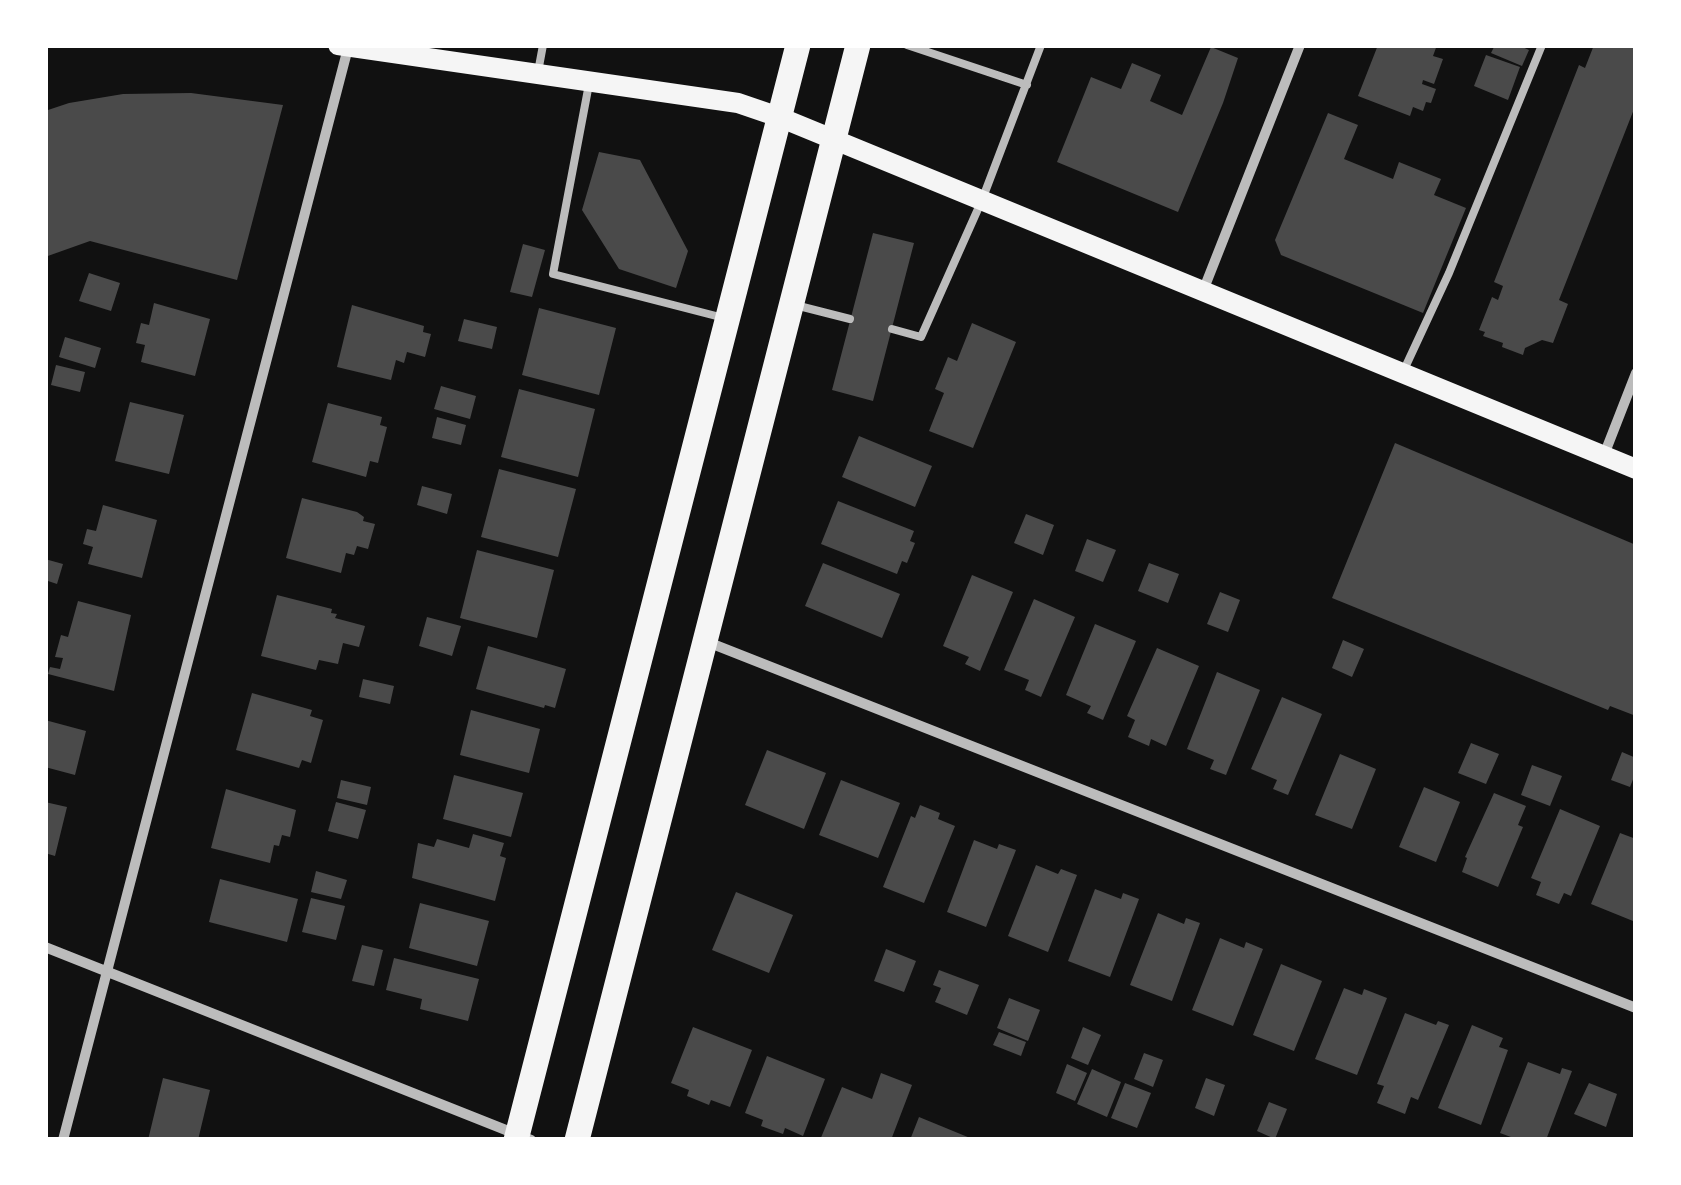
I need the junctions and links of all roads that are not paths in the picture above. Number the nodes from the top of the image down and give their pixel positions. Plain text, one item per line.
1 (543, 45) edge
2 (798, 45) edge
3 (858, 45) edge
4 (907, 45) edge
5 (1042, 45) edge
6 (1300, 45) edge
7 (1542, 45) edge
8 (344, 46) edge
9 (537, 76) junction
10 (589, 84) junction
11 (1028, 85) junction
12 (779, 117) junction
13 (832, 139) junction
14 (982, 200) junction
15 (1203, 291) junction
16 (790, 304) junction
17 (727, 319) junction
18 (850, 319) dead end
19 (892, 330) dead end
20 (1403, 373) junction
21 (1636, 373) edge
22 (1604, 456) junction
23 (1636, 469) edge
24 (704, 641) junction
25 (45, 947) edge
26 (107, 972) junction
27 (1636, 1008) edge
28 (522, 1138) edge
29 (63, 1140) edge
30 (577, 1140) edge

1 - 9 lane
2 - 12 main road
3 - 13 main road
4 - 11 lane
5 - 11 lane
6 - 15 street
7 - 20 lane
8 - 9 main road
8 - 26 street
9 - 10 main road
10 - 12 main road
10 - 17 lane
11 - 14 lane
12 - 13 main road
12 - 17 main road
13 - 14 main road
13 - 16 main road
14 - 15 main road
14 - 19 lane
15 - 20 main road
16 - 18 lane
16 - 24 main road
17 - 28 main road
20 - 22 main road
21 - 22 street
22 - 23 main road
24 - 27 street
24 - 30 main road
25 - 26 street
26 - 28 street
26 - 29 street

